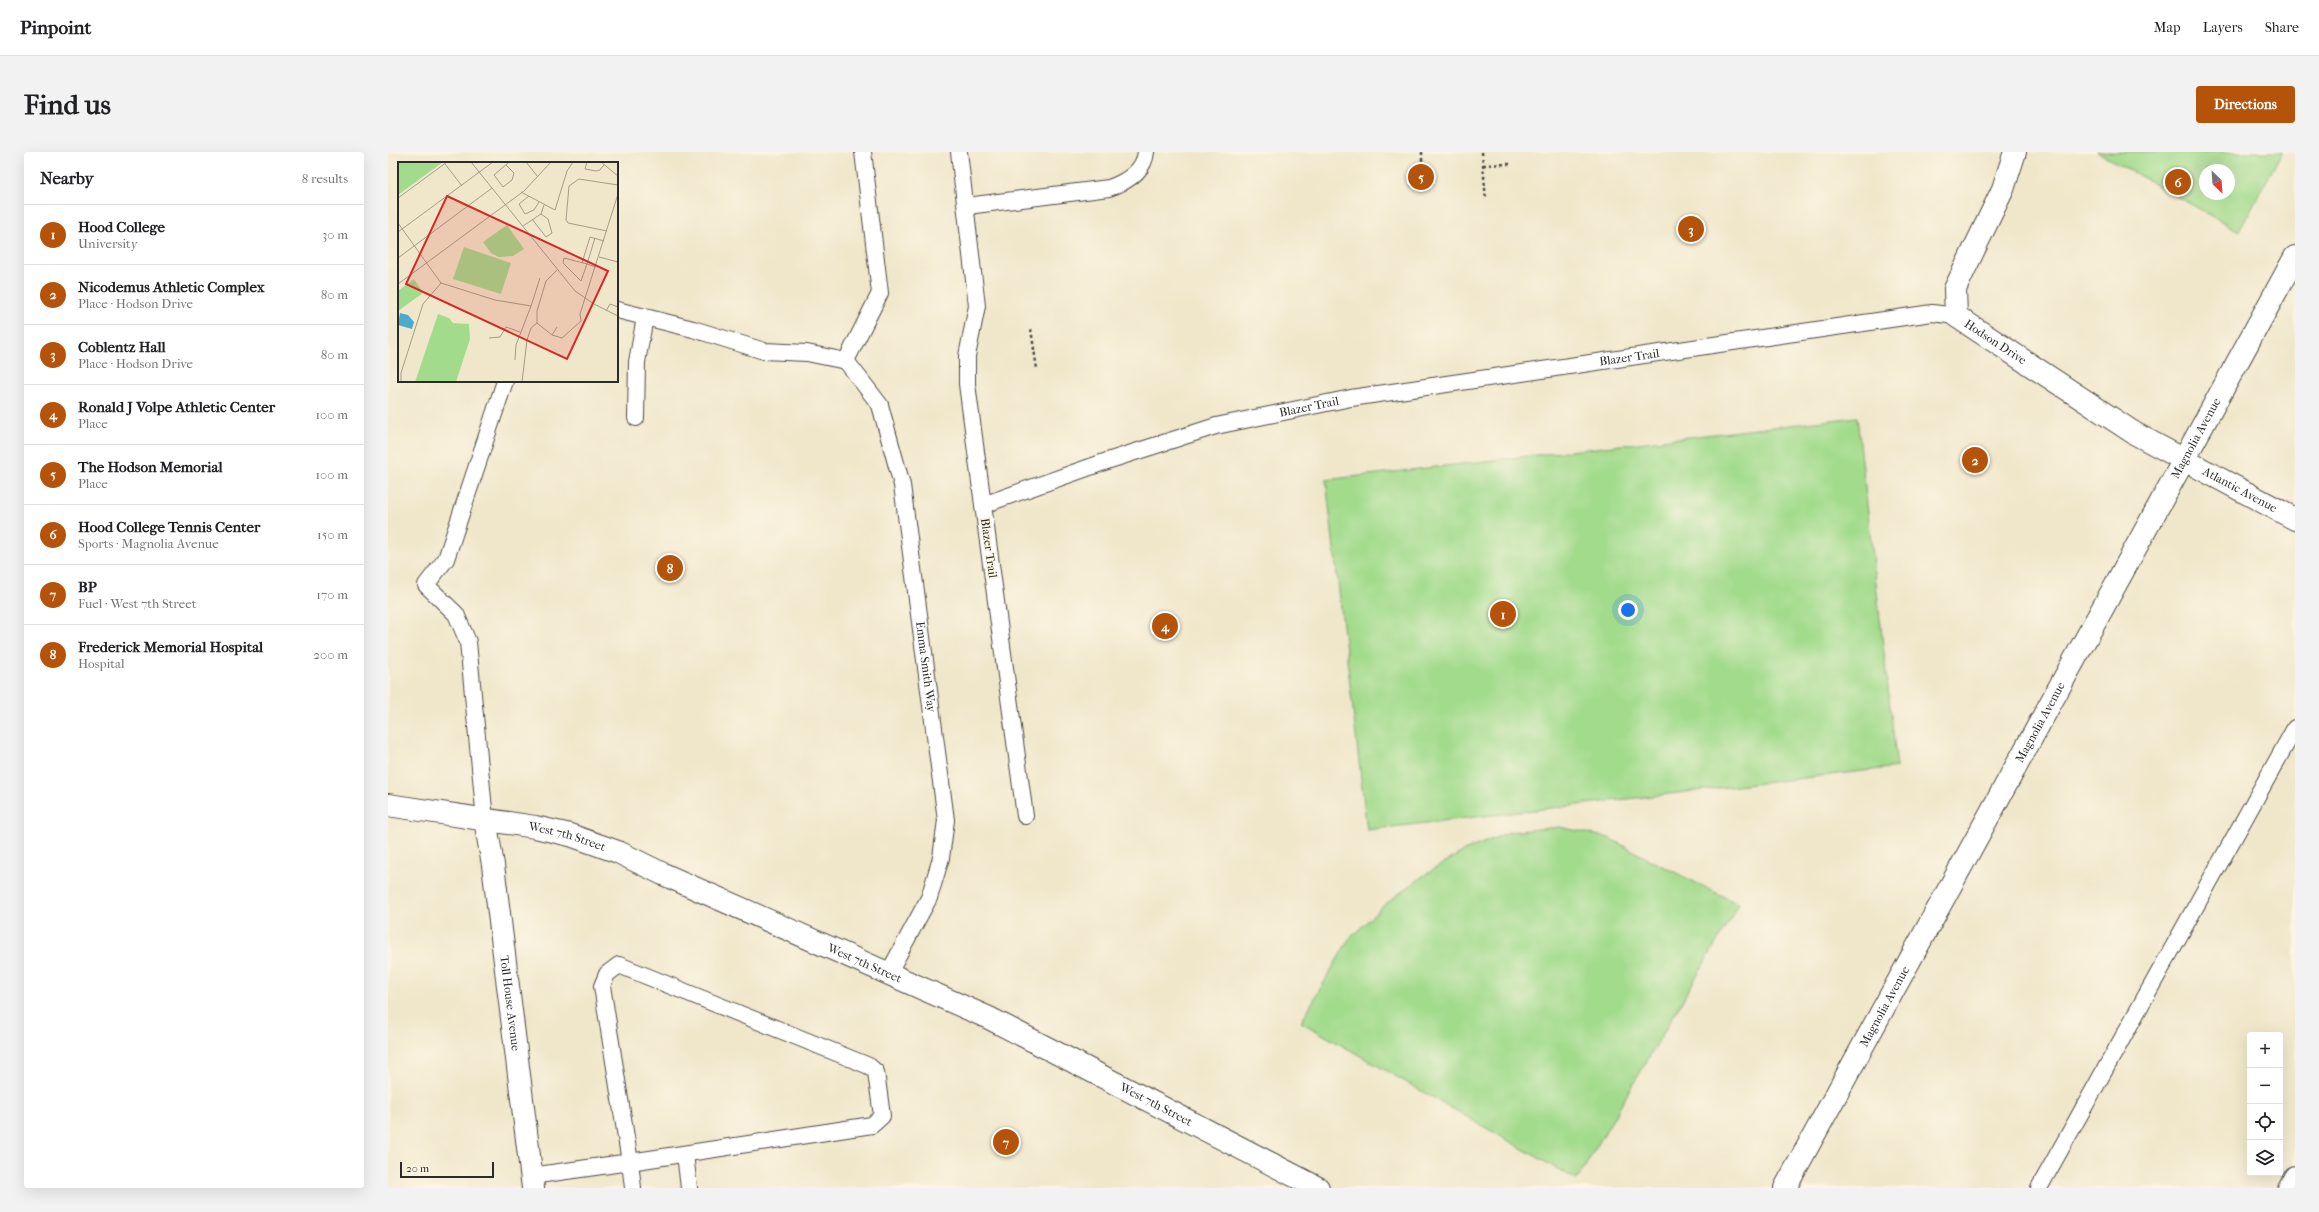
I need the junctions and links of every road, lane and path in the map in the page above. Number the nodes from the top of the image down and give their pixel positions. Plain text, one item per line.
1 (864, 152) edge
2 (959, 152) edge
3 (1146, 152) edge
4 (1422, 152) edge
5 (1482, 152) edge
6 (2015, 152) edge
7 (1510, 164) dead end
8 (1483, 165) junction
9 (1422, 166) junction
10 (1486, 200) dead end
11 (966, 206) junction
12 (2295, 257) edge
13 (618, 310) edge
14 (1956, 316) junction
15 (645, 317) junction
16 (1031, 329) dead end
17 (846, 361) junction
18 (1037, 369) dead end
19 (506, 382) edge
20 (636, 418) dead end
21 (2185, 460) junction
22 (983, 505) junction
23 (2295, 519) edge
24 (2295, 728) edge
25 (388, 804) edge
26 (1025, 816) dead end
27 (485, 820) junction
28 (888, 974) junction
29 (685, 1154) junction
30 (630, 1162) junction
31 (2295, 1177) edge
32 (532, 1182) edge
33 (633, 1188) edge
34 (689, 1188) edge
35 (1318, 1188) edge
36 (1785, 1188) edge
37 (2039, 1188) edge
38 (2289, 1188) edge

1 - 17 lane
2 - 11 lane
3 - 11 lane
4 - 9 path
5 - 8 path
6 - 14 street, Hodson Drive
7 - 8 path
8 - 10 path
9 - 9 path
11 - 22 lane
12 - 21 street, Magnolia Avenue
13 - 15 lane
14 - 21 street, Hodson Drive
14 - 22 lane, Blazer Trail
15 - 17 lane
15 - 20 lane
16 - 18 path
17 - 28 lane, Emma Smith Way
19 - 27 lane
21 - 23 street, Atlantic Avenue
21 - 36 street, Magnolia Avenue
22 - 26 lane, Blazer Trail
24 - 37 lane
25 - 27 street, West 7th Street
27 - 28 street, West 7th Street
27 - 32 street, Toll House Avenue
28 - 35 street, West 7th Street
29 - 30 lane
29 - 30 lane
29 - 34 lane
30 - 32 lane
30 - 33 lane
31 - 38 street

